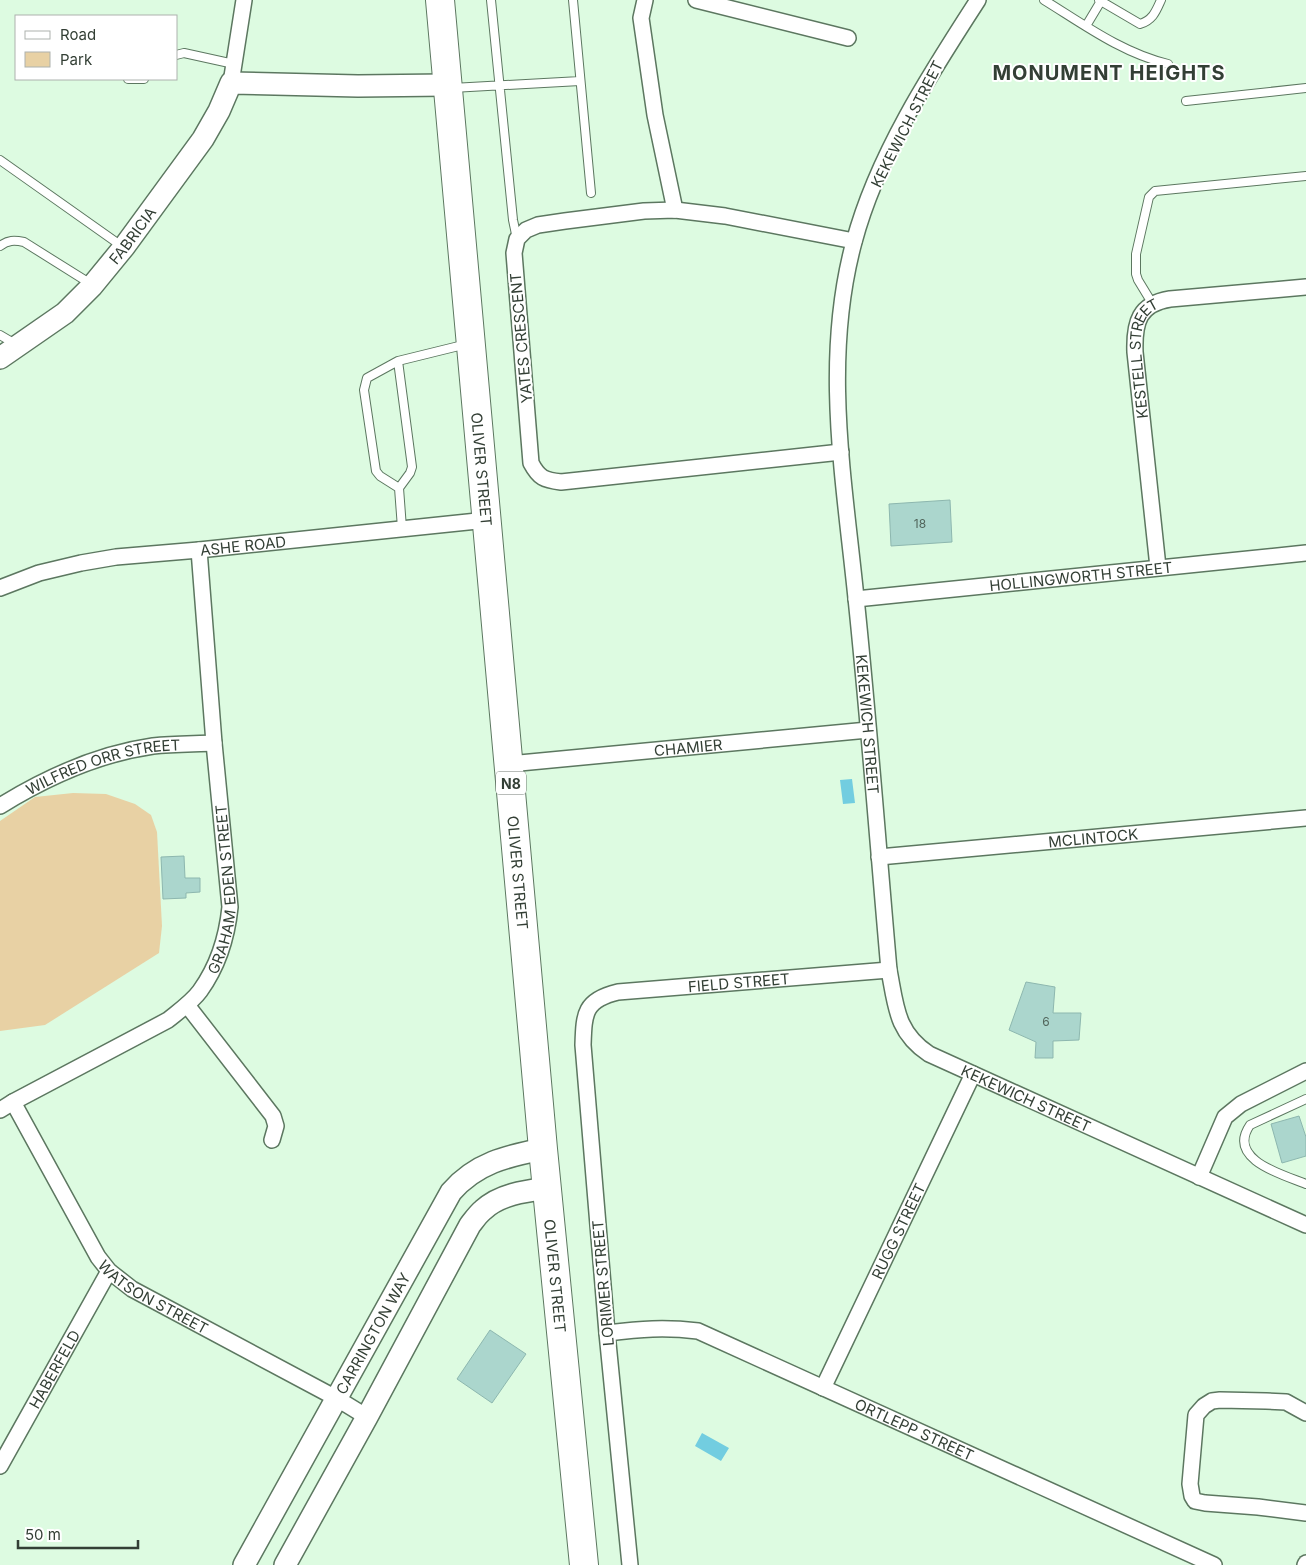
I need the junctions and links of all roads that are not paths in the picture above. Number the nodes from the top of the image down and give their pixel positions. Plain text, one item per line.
1 (244, 0) edge
2 (440, 0) edge
3 (491, 0) edge
4 (573, 0) edge
5 (644, 0) edge
6 (696, 0) edge
7 (978, 0) edge
8 (1044, 0) edge
9 (1161, 0) edge
10 (1100, 1) edge
11 (1086, 26) junction
12 (848, 38) dead end
13 (178, 54) edge
14 (1168, 64) dead end
15 (233, 74) junction
16 (580, 81) junction
17 (500, 86) junction
18 (446, 87) junction
19 (1306, 88) edge
20 (1186, 101) dead end
21 (0, 160) edge
22 (1306, 176) edge
23 (591, 193) dead end
24 (675, 210) junction
25 (517, 239) junction
26 (854, 241) junction
27 (0, 246) edge
28 (124, 247) junction
29 (92, 286) junction
30 (1306, 287) edge
31 (1152, 304) junction
32 (0, 335) edge
33 (471, 343) junction
34 (19, 346) junction
35 (0, 358) edge
36 (398, 361) junction
37 (841, 452) junction
38 (399, 488) junction
39 (487, 520) junction
40 (402, 528) junction
41 (198, 550) junction
42 (1306, 553) edge
43 (1158, 567) junction
44 (0, 588) edge
45 (856, 598) junction
46 (868, 730) junction
47 (214, 743) junction
48 (509, 764) junction
49 (0, 806) edge
50 (1306, 818) edge
51 (879, 857) junction
52 (889, 970) junction
53 (593, 1003) joint
54 (187, 1004) junction
55 (1306, 1071) edge
56 (973, 1074) junction
57 (1306, 1099) edge
58 (13, 1102) junction
59 (0, 1110) edge
60 (272, 1140) dead end
61 (543, 1149) junction
62 (1199, 1177) junction
63 (1306, 1184) edge
64 (548, 1188) junction
65 (1306, 1225) edge
66 (109, 1271) junction
67 (608, 1333) junction
68 (823, 1388) junction
69 (336, 1398) junction
70 (1306, 1413) edge
71 (367, 1417) junction
72 (0, 1466) edge
73 (1306, 1514) edge
74 (244, 1565) edge
75 (285, 1565) edge
76 (584, 1565) edge
77 (630, 1565) edge
78 (1214, 1565) edge

1 - 15 street, FABRICIA
2 - 18 highway, OLIVER STREET / N8
3 - 17 lane
4 - 16 lane
5 - 24 street
6 - 12 street
7 - 26 street, KEKEWICH STREET
8 - 11 lane
9 - 10 lane
10 - 11 lane
11 - 14 lane
13 - 15 lane
15 - 18 street
15 - 28 street, FABRICIA
16 - 17 lane
16 - 23 lane
17 - 18 lane
17 - 25 lane
18 - 33 highway, OLIVER STREET / N8
19 - 20 lane
21 - 28 lane
22 - 31 lane
24 - 25 street
24 - 26 street
25 - 37 street, YATES CRESCENT
26 - 37 street, KEKEWICH STREET
27 - 29 lane
28 - 29 street, FABRICIA
29 - 34 street, FABRICIA
30 - 31 street, KESTELL STREET
31 - 43 street, KESTELL STREET
32 - 34 lane
33 - 36 lane
33 - 39 highway, OLIVER STREET / N8
34 - 35 street, FABRICIA
36 - 38 lane
36 - 38 lane
37 - 45 street, KEKEWICH STREET
38 - 40 lane
39 - 40 street, ASHE ROAD
39 - 48 highway, OLIVER STREET / N8
40 - 41 street, ASHE ROAD
41 - 44 street, ASHE ROAD
41 - 47 street, GRAHAM EDEN STREET
42 - 43 street, HOLLINGWORTH STREET
43 - 45 street, HOLLINGWORTH STREET
45 - 46 street, KEKEWICH STREET
46 - 48 street, CHAMIER
46 - 51 street, KEKEWICH STREET
47 - 49 street, WILFRED ORR STREET
47 - 54 street, GRAHAM EDEN STREET
48 - 61 highway, OLIVER STREET / N8
50 - 51 street, MCLINTOCK
51 - 52 street, KEKEWICH STREET
52 - 53 street, FIELD STREET
52 - 56 street, KEKEWICH STREET
53 - 67 street, LORIMER STREET
54 - 58 street, GRAHAM EDEN STREET
54 - 60 street
55 - 62 street
56 - 62 street, KEKEWICH STREET
56 - 68 street, RUGG STREET
57 - 63 lane
58 - 59 street, GRAHAM EDEN STREET
58 - 66 street, WATSON STREET
61 - 64 highway, OLIVER STREET / N8
61 - 69 street, CARRINGTON WAY
62 - 65 street, KEKEWICH STREET
64 - 71 street
64 - 76 highway, OLIVER STREET / N8
66 - 69 street, WATSON STREET
66 - 72 street, HABERFELD
67 - 68 street, ORTLEPP STREET
67 - 77 street, LORIMER STREET
68 - 78 street, ORTLEPP STREET
69 - 71 street, WATSON STREET
69 - 74 street, CARRINGTON WAY
70 - 73 street
71 - 75 street

